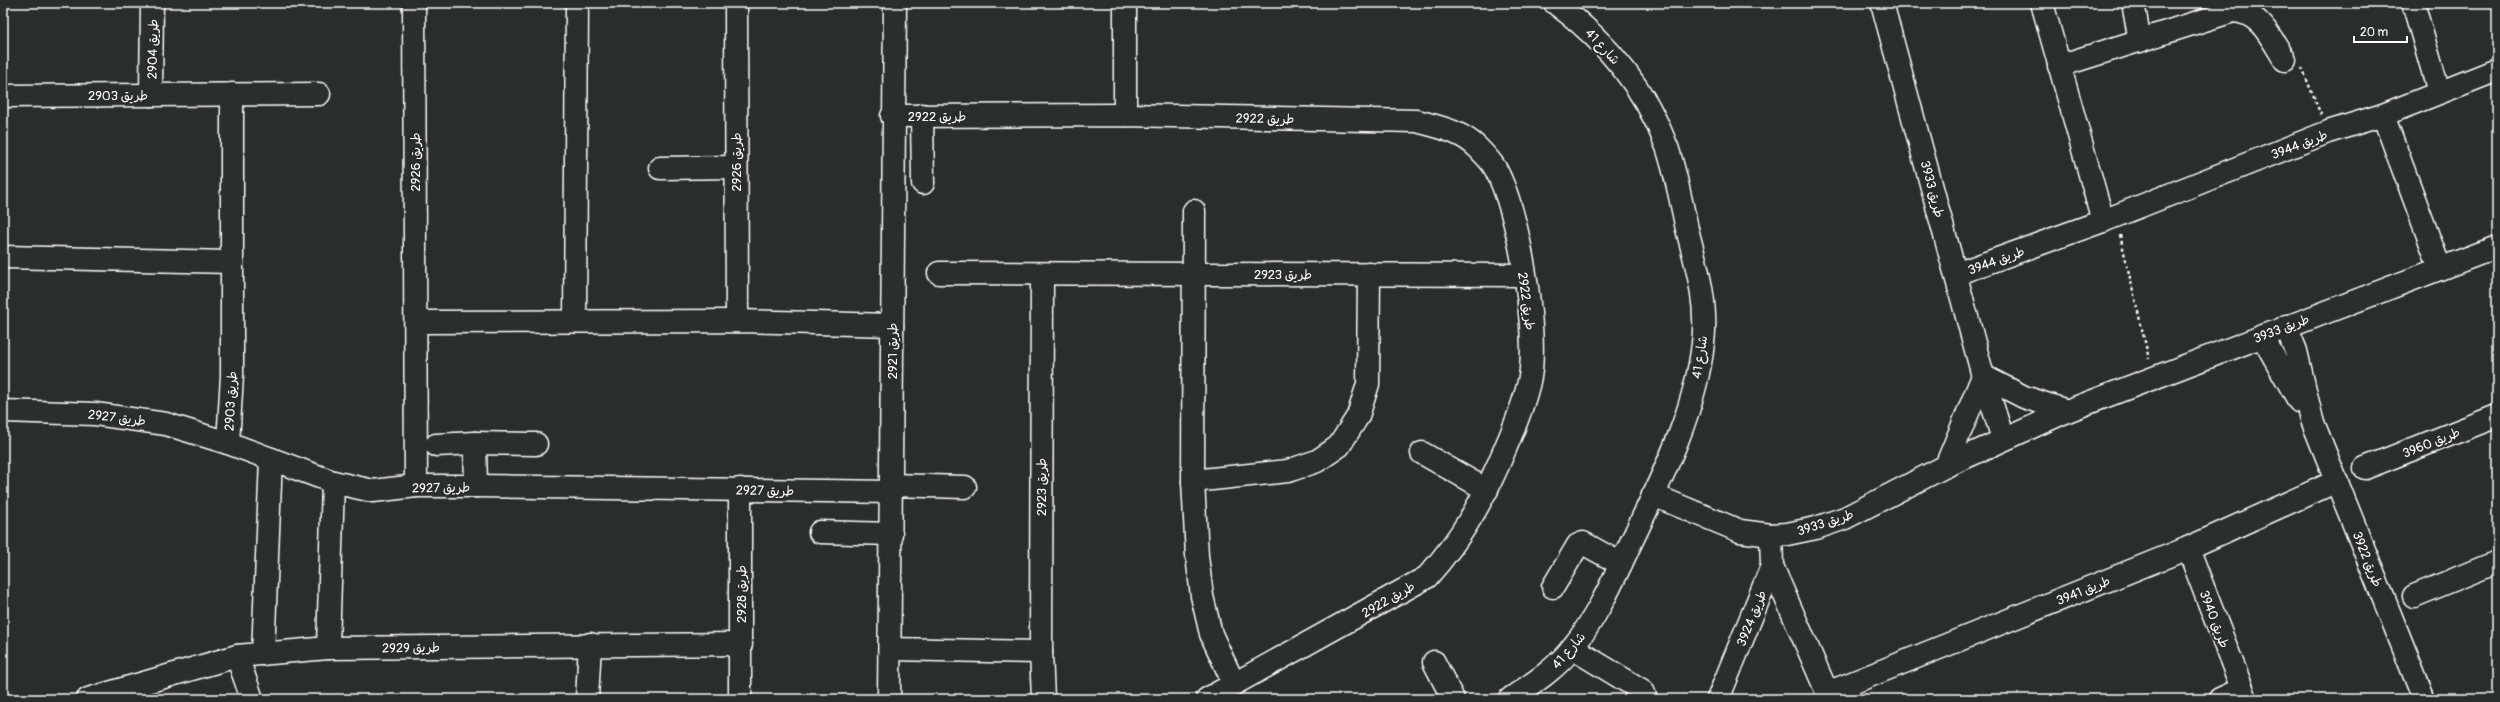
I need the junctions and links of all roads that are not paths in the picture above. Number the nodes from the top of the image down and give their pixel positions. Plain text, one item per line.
1 (152, 3) edge
2 (414, 3) edge
3 (577, 3) edge
4 (736, 3) edge
5 (895, 3) edge
6 (1124, 3) edge
7 (1555, 3) edge
8 (1882, 3) edge
9 (2042, 3) edge
10 (2133, 3) edge
11 (2414, 3) edge
12 (2140, 40) junction
13 (2285, 60) road end
14 (2059, 66) junction
15 (2497, 70) edge
16 (2439, 92) junction
17 (232, 94) junction
18 (319, 94) dead end
19 (151, 95) junction
20 (3, 96) edge
21 (922, 115) junction
22 (1125, 115) junction
23 (2383, 115) junction
24 (892, 116) junction
25 (736, 167) junction
26 (660, 168) dead end
27 (923, 183) dead end
28 (1194, 211) dead end
29 (2109, 218) junction
30 (2497, 248) edge
31 (3, 257) edge
32 (231, 262) junction
33 (2440, 268) junction
34 (939, 274) dead end
35 (1042, 274) junction
36 (1193, 274) junction
37 (1369, 274) junction
38 (1956, 274) junction
39 (1524, 275) junction
40 (575, 321) junction
41 (737, 321) junction
42 (416, 322) junction
43 (892, 325) junction
44 (2286, 326) junction
45 (2262, 336) junction
46 (1983, 376) junction
47 (3, 411) edge
48 (2067, 411) junction
49 (2497, 416) edge
50 (2312, 420) junction
51 (2003, 439) junction
52 (228, 443) junction
53 (475, 443) junction
54 (536, 444) dead end
55 (436, 446) dead end
56 (1422, 453) dead end
57 (271, 459) junction
58 (1946, 466) junction
59 (2365, 468) dead end
60 (1193, 481) junction
61 (2337, 481) junction
62 (333, 482) junction
63 (416, 486) junction
64 (476, 486) junction
65 (965, 487) dead end
66 (891, 488) junction
67 (740, 489) junction
68 (1487, 490) junction
69 (1653, 495) junction
70 (820, 532) dead end
71 (891, 534) junction
72 (1771, 535) junction
73 (2188, 548) junction
74 (2497, 562) edge
75 (1621, 564) junction
76 (1772, 566) junction
77 (1554, 587) dead end
78 (2414, 596) dead end
79 (590, 644) junction
80 (740, 644) junction
81 (328, 648) junction
82 (890, 648) junction
83 (1572, 648) junction
84 (1041, 652) junction
85 (263, 654) junction
86 (237, 656) junction
87 (1434, 662) dead end
88 (1234, 684) junction
89 (2244, 694) edge
90 (1829, 696) edge
91 (97, 698) edge
92 (252, 699) edge
93 (587, 699) edge
94 (740, 699) edge
95 (889, 699) edge
96 (1043, 699) edge
97 (1207, 699) edge
98 (1453, 699) edge
99 (1510, 699) edge
100 (1646, 699) edge
101 (1718, 699) edge
102 (2220, 699) edge
103 (2424, 699) edge

1 - 19 street, طريق 2904
2 - 42 street, طريق 2926
3 - 40 street
4 - 25 street, طريق 2926
5 - 24 street, طريق 2921
6 - 22 street
7 - 69 street, شارع 41
8 - 38 street, طريق 3933
9 - 14 street
10 - 12 street
11 - 16 street
12 - 13 street
12 - 14 street
14 - 29 street
15 - 16 street, طريق 3944
16 - 23 street, طريق 3944
17 - 18 street, طريق 2903
17 - 19 street, طريق 2903
17 - 32 street, طريق 2903
19 - 20 street, طريق 2903
21 - 22 street, طريق 2922
21 - 24 street, طريق 2922
21 - 27 street
22 - 39 street, طريق 2922
23 - 29 street, طريق 3944
23 - 33 street
24 - 43 street, طريق 2921
25 - 26 street
25 - 41 street, طريق 2926
28 - 36 street
29 - 38 street, طريق 3944
30 - 33 street, طريق 3933
31 - 32 street
32 - 52 street, طريق 2903
33 - 44 street, طريق 3933
34 - 35 street, طريق 2923
35 - 36 street, طريق 2923
35 - 84 street, طريق 2923
36 - 37 street, طريق 2923
36 - 60 street
37 - 39 street, طريق 2923
37 - 60 street
38 - 46 street, طريق 3933
39 - 68 street, طريق 2922
40 - 41 street
40 - 42 street
41 - 43 street
42 - 63 street, طريق 2926
43 - 66 street, طريق 2921
44 - 45 street, طريق 3933
44 - 50 street, طريق 3922
45 - 48 street, طريق 3933
45 - 50 street, طريق 3922
46 - 48 street
46 - 51 street, طريق 3933
46 - 58 street
47 - 52 street, طريق 2927
48 - 51 street, طريق 3933
49 - 59 street, طريق 3960
50 - 61 street, طريق 3922
51 - 58 street, طريق 3933
52 - 57 street, طريق 2927
53 - 54 street
53 - 55 street
53 - 64 street
56 - 68 street
57 - 62 street, طريق 2927
57 - 85 street
58 - 72 street, طريق 3933
60 - 88 street
61 - 73 street, طريق 3941
61 - 103 street, طريق 3922
62 - 63 street, طريق 2927
62 - 81 street
63 - 64 street, طريق 2927
64 - 67 street, طريق 2927
65 - 66 street, طريق 2927
66 - 67 street, طريق 2927
66 - 71 street, طريق 2921
67 - 80 street, طريق 2928
68 - 88 street, طريق 2922
69 - 72 street, طريق 3933
69 - 75 street, شارع 41
70 - 71 street
71 - 82 street, طريق 2921
72 - 76 street, طريق 3924
73 - 89 street, طريق 3940
73 - 90 street, طريق 3941
74 - 78 street
75 - 77 street
75 - 83 street, شارع 41
76 - 90 street, طريق 3941
76 - 101 street, طريق 3924
79 - 80 street, طريق 2929
79 - 81 street, طريق 2929
79 - 93 street
80 - 94 street, طريق 2928
81 - 85 street, طريق 2929
82 - 84 street
82 - 95 street, طريق 2921
83 - 99 street, شارع 41
83 - 100 street
84 - 96 street, طريق 2923
85 - 86 street, طريق 2929
86 - 91 street, طريق 2929
86 - 92 street
87 - 98 street
88 - 97 street, طريق 2922
89 - 102 street, طريق 3940

